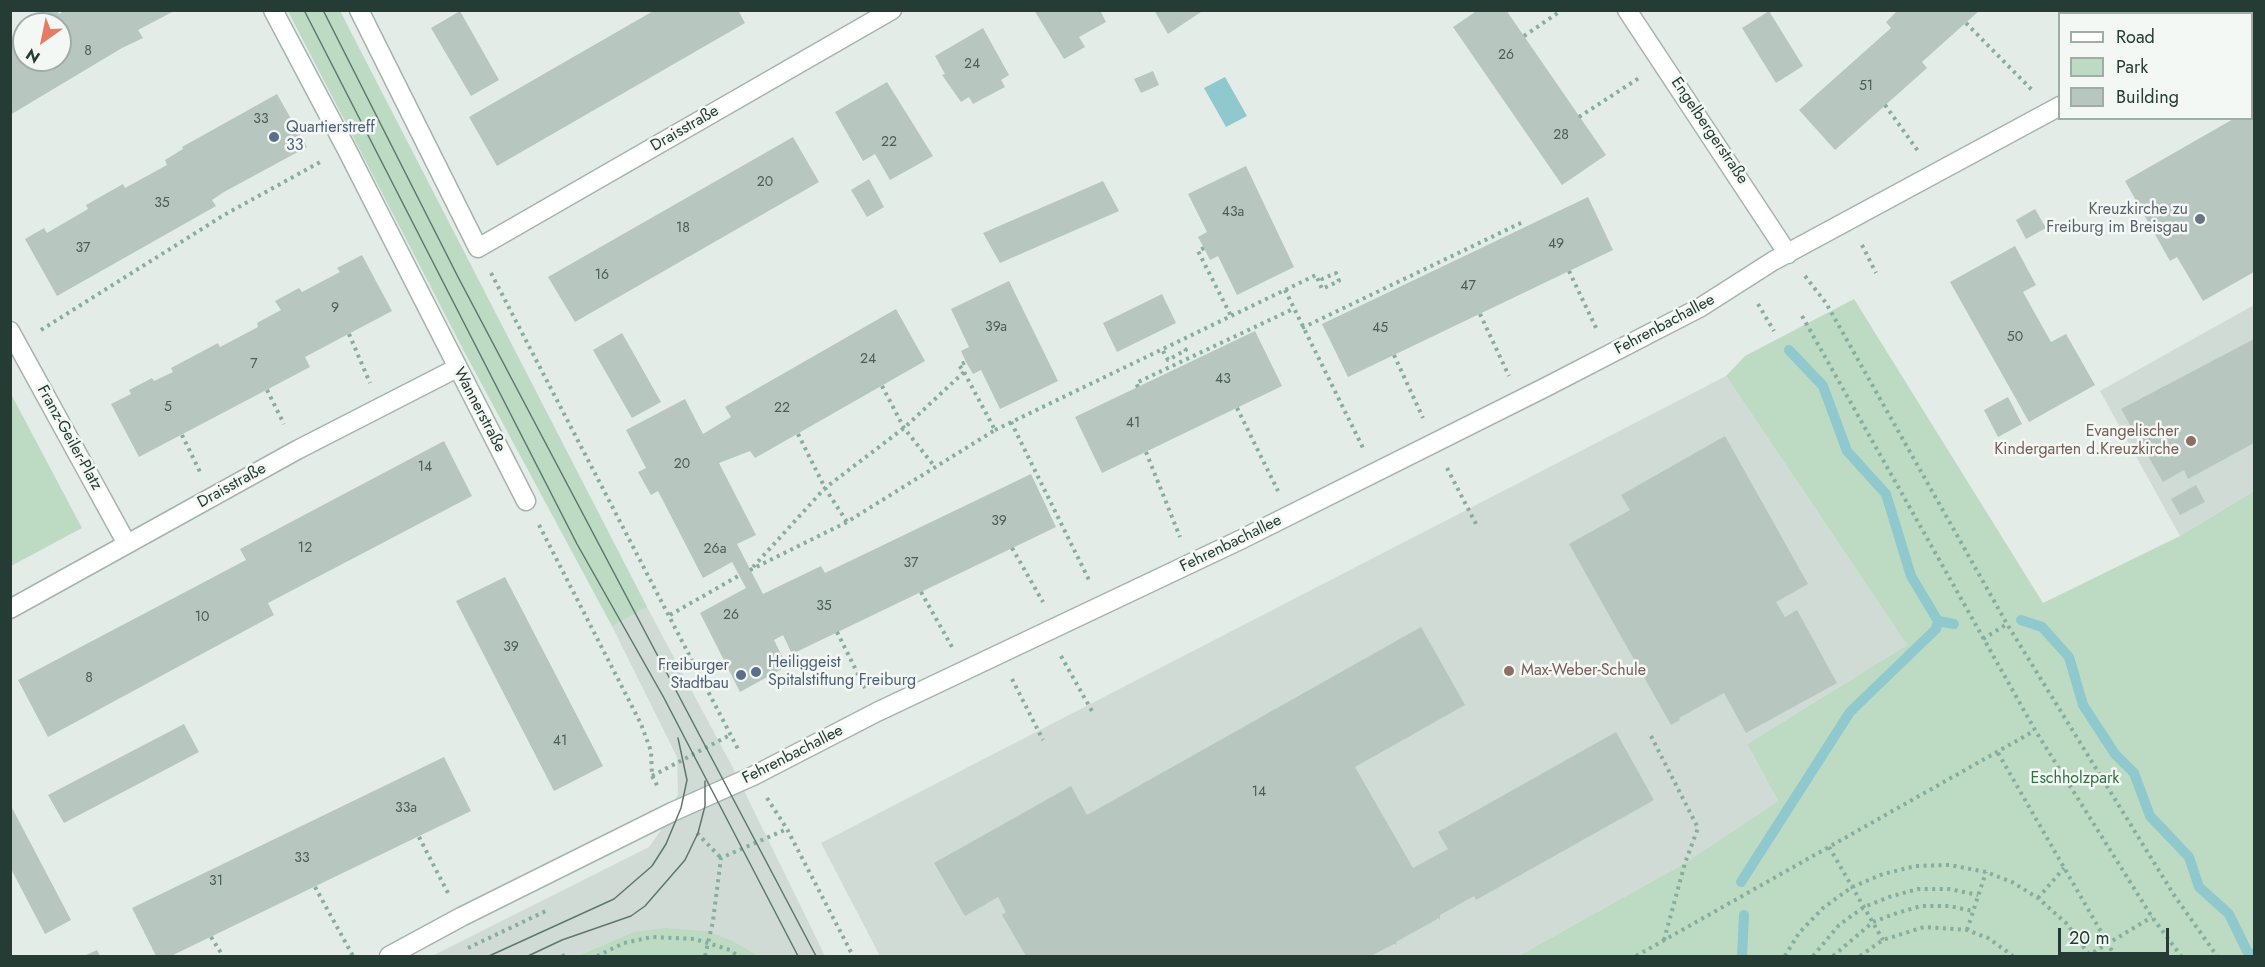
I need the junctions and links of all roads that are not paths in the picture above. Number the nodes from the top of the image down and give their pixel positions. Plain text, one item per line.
1 (273, 10) edge
2 (359, 10) edge
3 (892, 10) edge
4 (1627, 10) edge
5 (2055, 108) edge
6 (1788, 254) junction
7 (14, 338) edge
8 (457, 368) junction
9 (526, 501) road end
10 (127, 544) junction
11 (10, 609) edge
12 (389, 957) edge

1 - 8 street, Wannerstraße
2 - 3 street, Draisstraße
4 - 6 street, Engelbergerstraße
5 - 6 street, Fehrenbachallee
6 - 12 street, Fehrenbachallee
7 - 10 street, Franz-Geiler-Platz
8 - 9 street, Wannerstraße
8 - 10 street, Draisstraße
10 - 11 street, Draisstraße

